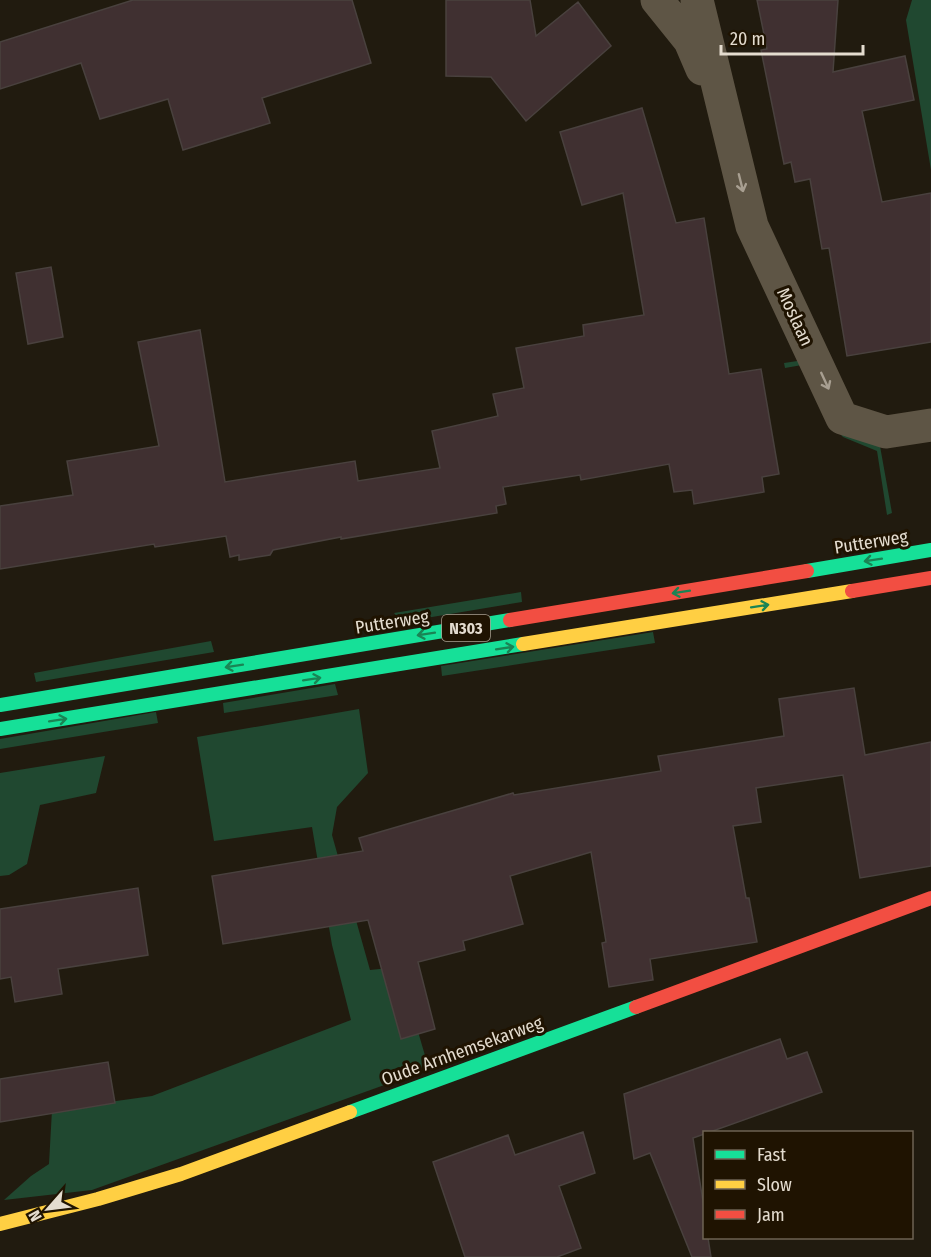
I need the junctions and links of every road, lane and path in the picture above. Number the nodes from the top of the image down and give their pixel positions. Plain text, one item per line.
1 (657, 0) edge
2 (697, 0) edge
3 (726, 126) junction
4 (931, 425) edge
5 (931, 550) edge
6 (931, 578) edge
7 (0, 705) edge
8 (0, 729) edge
9 (931, 898) edge
10 (0, 1224) edge

1 - 3 street, Moslaan
2 - 3 street, Moslaan
3 -> 4 street, Moslaan
5 -> 7 main road, Putterweg / N303
8 -> 6 main road, N303
9 - 10 main road, Oude Arnhemsekarweg

